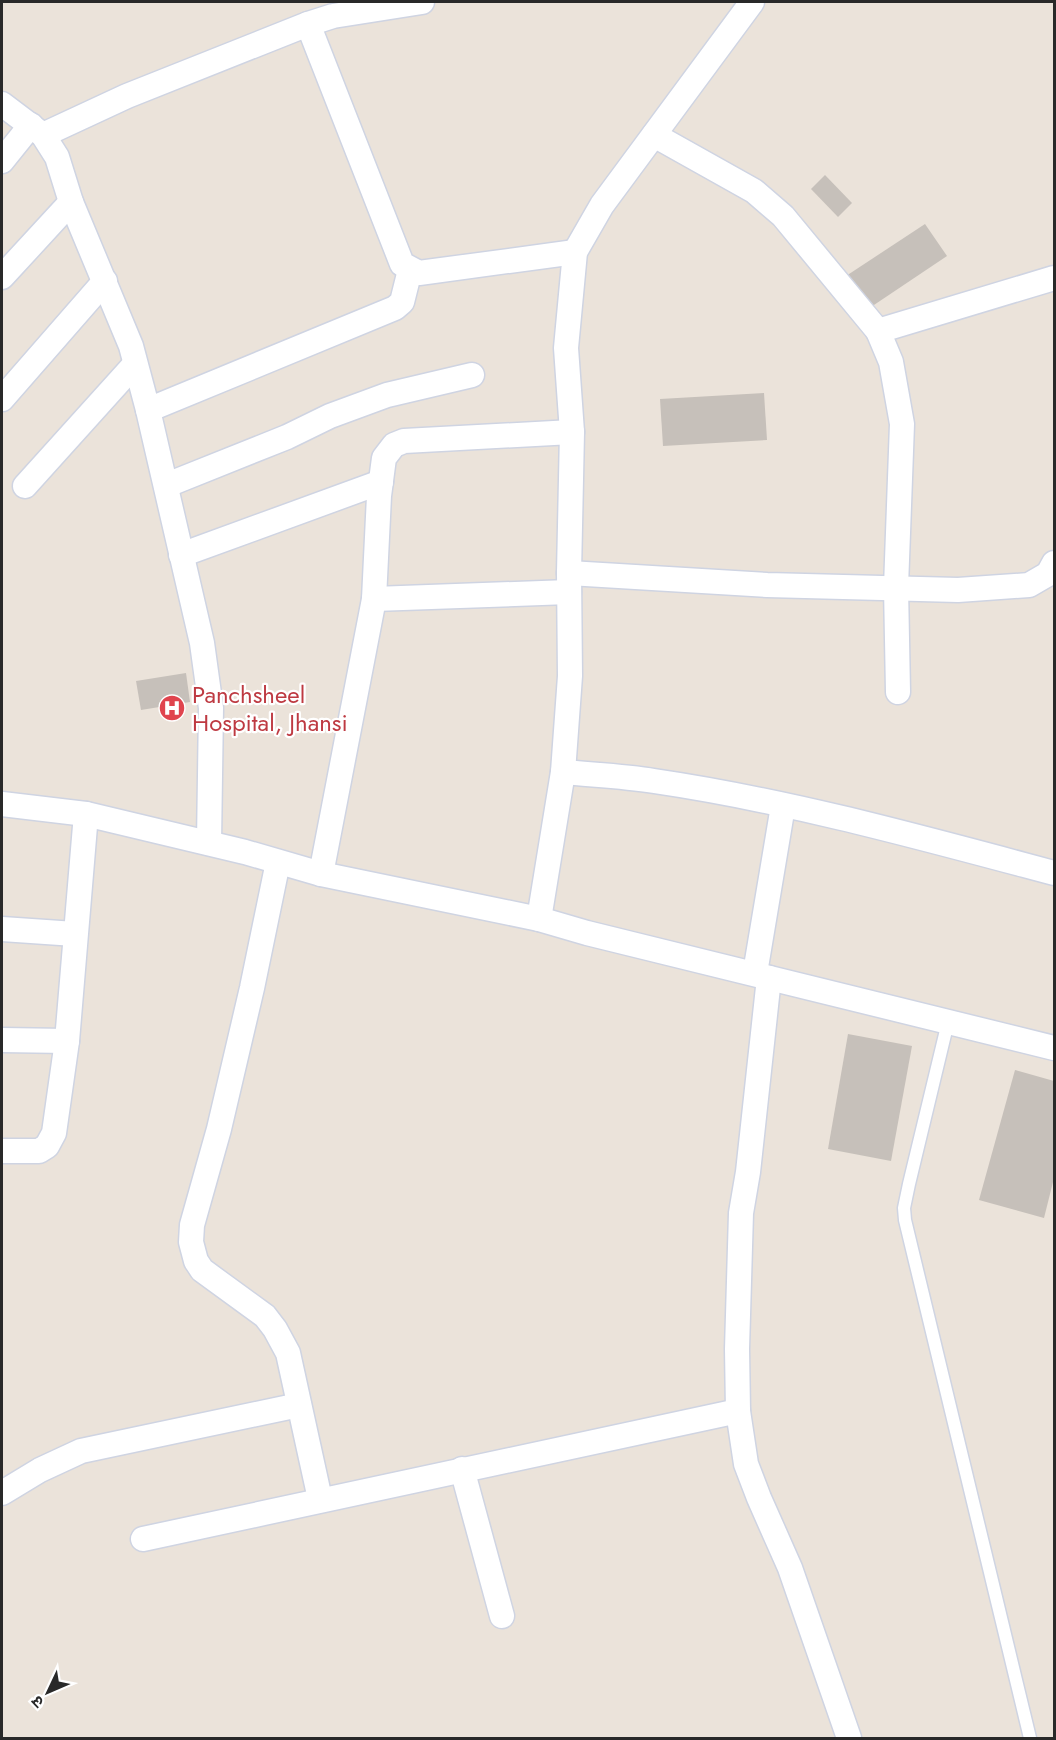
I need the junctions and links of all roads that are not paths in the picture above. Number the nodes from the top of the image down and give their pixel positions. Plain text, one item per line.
1 (422, 2) edge
2 (752, 2) edge
3 (308, 24) junction
4 (2, 104) edge
5 (37, 130) junction
6 (654, 135) junction
7 (2, 161) edge
8 (71, 202) junction
9 (575, 252) junction
10 (410, 270) junction
11 (2, 278) edge
12 (1054, 278) edge
13 (105, 281) junction
14 (878, 331) junction
15 (135, 364) junction
16 (472, 375) dead end
17 (2, 399) edge
18 (148, 410) junction
19 (572, 432) junction
20 (381, 482) junction
21 (167, 485) junction
22 (25, 486) dead end
23 (181, 555) junction
24 (1054, 563) edge
25 (569, 583) junction
26 (896, 587) junction
27 (374, 599) junction
28 (898, 692) dead end
29 (563, 772) junction
30 (2, 804) edge
31 (783, 806) junction
32 (86, 814) junction
33 (208, 843) junction
34 (278, 862) junction
35 (1054, 873) edge
36 (321, 874) junction
37 (539, 919) junction
38 (2, 929) edge
39 (75, 934) junction
40 (762, 975) junction
41 (948, 1022) junction
42 (2, 1040) edge
43 (67, 1041) junction
44 (1054, 1048) edge
45 (2, 1151) edge
46 (299, 1405) junction
47 (738, 1411) junction
48 (462, 1469) junction
49 (2, 1493) edge
50 (320, 1499) junction
51 (143, 1539) dead end
52 (502, 1616) dead end
53 (849, 1738) edge
54 (1030, 1738) edge

1 - 3 street
2 - 6 street
3 - 5 street
3 - 10 street
4 - 5 street
5 - 7 street
5 - 8 street
6 - 9 street
6 - 14 street
8 - 11 street
8 - 13 street
9 - 10 street
9 - 19 street
10 - 18 street
12 - 14 street
13 - 15 street
13 - 17 street
14 - 26 street
15 - 18 street
15 - 22 street
16 - 21 street
18 - 21 street
19 - 20 street
19 - 25 street
20 - 23 street
20 - 27 street
21 - 23 street
23 - 33 street
24 - 26 street
25 - 26 street
25 - 27 street
25 - 29 street
26 - 28 street
27 - 36 street
29 - 31 street
29 - 37 street
30 - 32 street
31 - 35 street
31 - 40 street
32 - 33 street
32 - 39 street
33 - 34 street
34 - 36 street
34 - 46 street
36 - 37 street
37 - 40 street
38 - 39 street
39 - 43 street
40 - 41 street
40 - 47 street
41 - 44 street
41 - 54 lane
42 - 43 street
43 - 45 street
46 - 49 street
46 - 50 street
47 - 48 street
47 - 53 street
48 - 50 street
48 - 52 street
50 - 51 street

